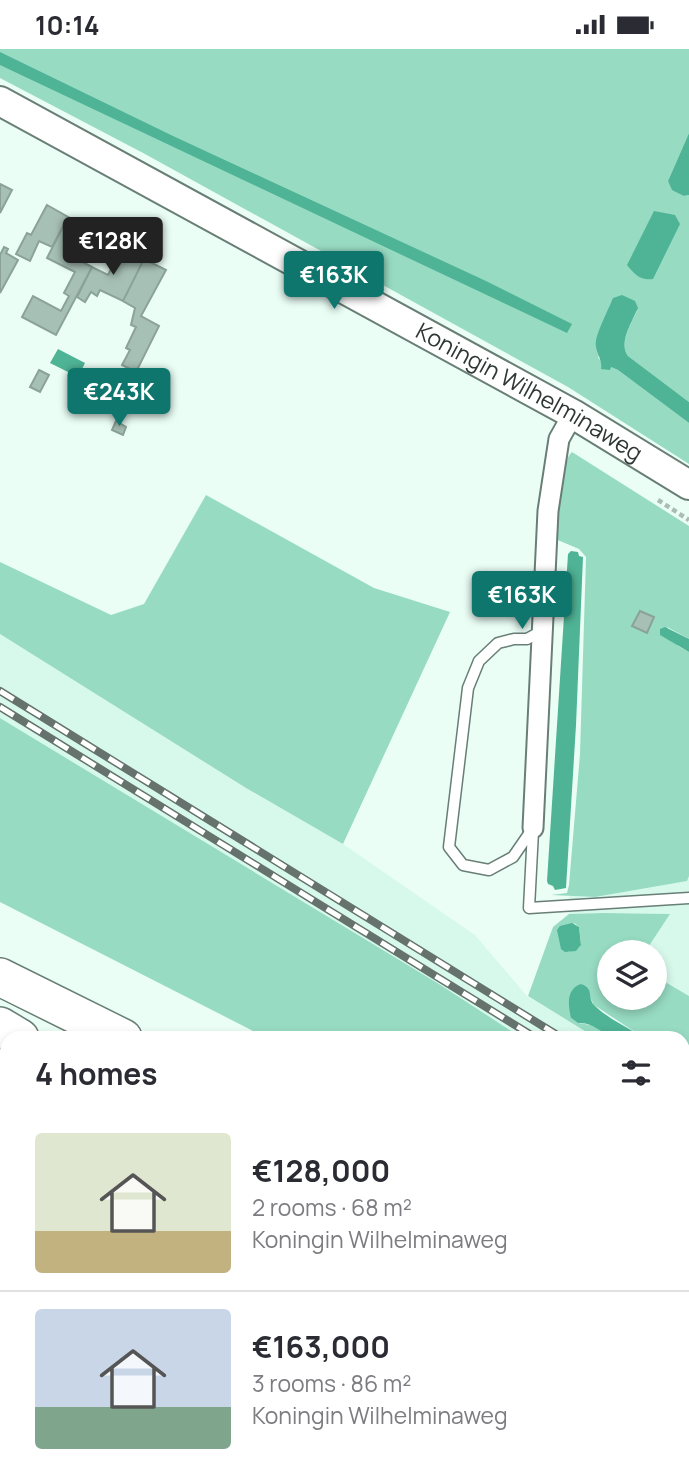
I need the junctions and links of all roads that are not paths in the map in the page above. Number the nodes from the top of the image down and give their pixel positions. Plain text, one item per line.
1 (0, 101) edge
2 (573, 414) junction
3 (689, 485) edge
4 (542, 631) junction
5 (533, 828) junction
6 (689, 898) edge
7 (0, 977) edge
8 (109, 1031) edge

1 - 2 main road, Koningin Wilhelminaweg
2 - 3 main road, Koningin Wilhelminaweg
2 - 4 street
4 - 5 street
4 - 5 lane
5 - 6 lane
7 - 8 highway

